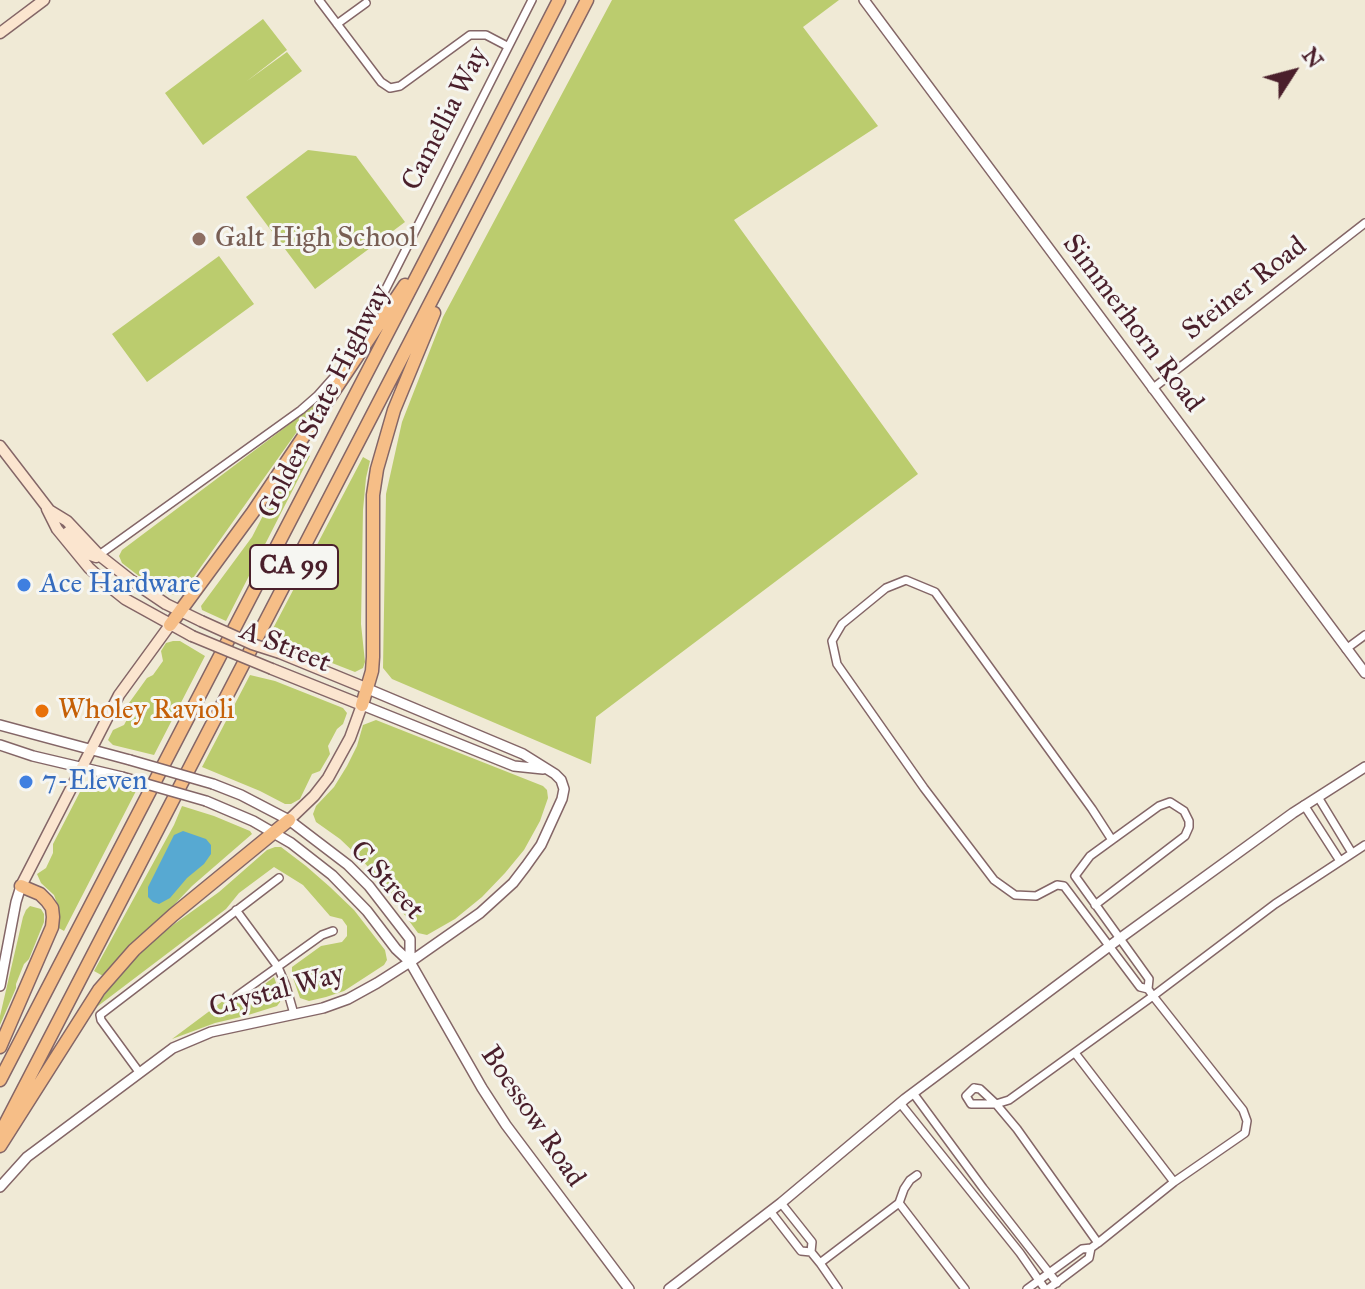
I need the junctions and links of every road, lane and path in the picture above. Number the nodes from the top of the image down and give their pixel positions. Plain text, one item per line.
1 (44, 0) edge
2 (319, 0) edge
3 (532, 0) edge
4 (559, 0) edge
5 (587, 0) edge
6 (864, 0) edge
7 (366, 3) dead end
8 (337, 24) junction
9 (2, 26) edge
10 (507, 46) junction
11 (473, 222) junction
12 (1365, 223) edge
13 (440, 232) junction
14 (1152, 389) junction
15 (0, 446) edge
16 (47, 509) junction
17 (99, 555) junction
18 (181, 612) junction
19 (170, 625) junction
20 (1365, 635) edge
21 (1346, 649) junction
22 (1365, 673) edge
23 (368, 689) junction
24 (362, 705) junction
25 (1, 726) edge
26 (0, 745) edge
27 (90, 750) junction
28 (82, 767) junction
29 (1365, 767) edge
30 (546, 769) junction
31 (561, 780) joint
32 (1318, 797) junction
33 (1304, 805) junction
34 (289, 820) junction
35 (274, 832) junction
36 (1112, 840) junction
37 (1365, 845) edge
38 (1352, 853) junction
39 (1340, 861) junction
40 (279, 878) dead end
41 (21, 886) junction
42 (1095, 905) junction
43 (236, 910) junction
44 (333, 931) dead end
45 (1119, 939) junction
46 (1109, 947) junction
47 (410, 962) junction
48 (278, 967) junction
49 (0, 986) edge
50 (1150, 992) junction
51 (237, 996) dead end
52 (294, 1014) junction
53 (0, 1047) edge
54 (1075, 1053) junction
55 (139, 1072) junction
56 (0, 1080) edge
57 (913, 1093) junction
58 (900, 1103) junction
59 (0, 1134) edge
60 (0, 1146) edge
61 (917, 1175) dead end
62 (1174, 1182) junction
63 (0, 1187) edge
64 (781, 1203) junction
65 (899, 1203) junction
66 (770, 1211) junction
67 (1094, 1246) junction
68 (811, 1252) junction
69 (820, 1263) junction
70 (1049, 1273) junction
71 (1039, 1280) junction
72 (1057, 1283) junction
73 (629, 1289) edge
74 (669, 1289) edge
75 (838, 1289) edge
76 (965, 1289) edge
77 (1027, 1289) edge
78 (1047, 1289) edge

1 - 9 main road
2 - 8 street
3 - 10 street, Camellia Way
4 - 13 highway, Golden State Highway / CA 99
5 - 11 highway, Golden State Highway / CA 99
6 - 14 street, Simmerhorn Road
7 - 8 street
8 - 10 street
10 - 17 street, Camellia Way
11 - 23 highway
11 - 59 highway, Golden State Highway / CA 99
12 - 14 street, Steiner Road
13 - 18 highway
13 - 56 highway, Golden State Highway / CA 99
14 - 21 street, Simmerhorn Road
15 - 16 main road, A Street
16 - 17 main road, A Street
16 - 19 main road, A Street
17 - 18 main road, A Street
18 - 19 highway
18 - 23 main road, A Street, bridge
19 - 24 main road, A Street, bridge
19 - 27 main road
20 - 21 street
21 - 22 street, Simmerhorn Road
23 - 24 highway
23 - 30 street, A Street
24 - 30 street, A Street
24 - 34 main road
25 - 27 street, C Street
26 - 28 street, C Street
27 - 28 main road
27 - 34 street, C Street, bridge
28 - 35 street, C Street, bridge
28 - 41 main road
29 - 32 street
30 - 31 street, A Street
31 - 47 street, Crystal Way
32 - 33 street
32 - 38 street
33 - 39 street
33 - 45 street
34 - 35 highway
34 - 47 street, C Street
35 - 47 street, C Street
35 - 60 highway
36 - 42 street
36 - 42 street
36 - 46 street
37 - 38 street
38 - 39 street
39 - 50 street
40 - 43 street
41 - 49 street
41 - 53 highway
42 - 45 street
43 - 48 street
43 - 55 street
44 - 48 street, Crystal Way
45 - 46 street
45 - 50 street
46 - 50 street
46 - 57 street
47 - 52 street, Crystal Way
47 - 73 street, Boessow Road
48 - 51 street, Crystal Way
48 - 52 street
50 - 54 street
50 - 62 street
52 - 55 street, Crystal Way
54 - 62 street
54 - 67 street
55 - 63 street, Crystal Way
57 - 58 street
57 - 70 street
58 - 64 street
58 - 71 street
61 - 65 street
62 - 67 street
64 - 66 street
64 - 68 street
65 - 69 street
65 - 76 street
66 - 68 street
66 - 74 street
67 - 70 street
67 - 72 street
68 - 69 street
69 - 75 street
70 - 71 street
70 - 72 street
71 - 77 street
71 - 78 street
72 - 78 street

